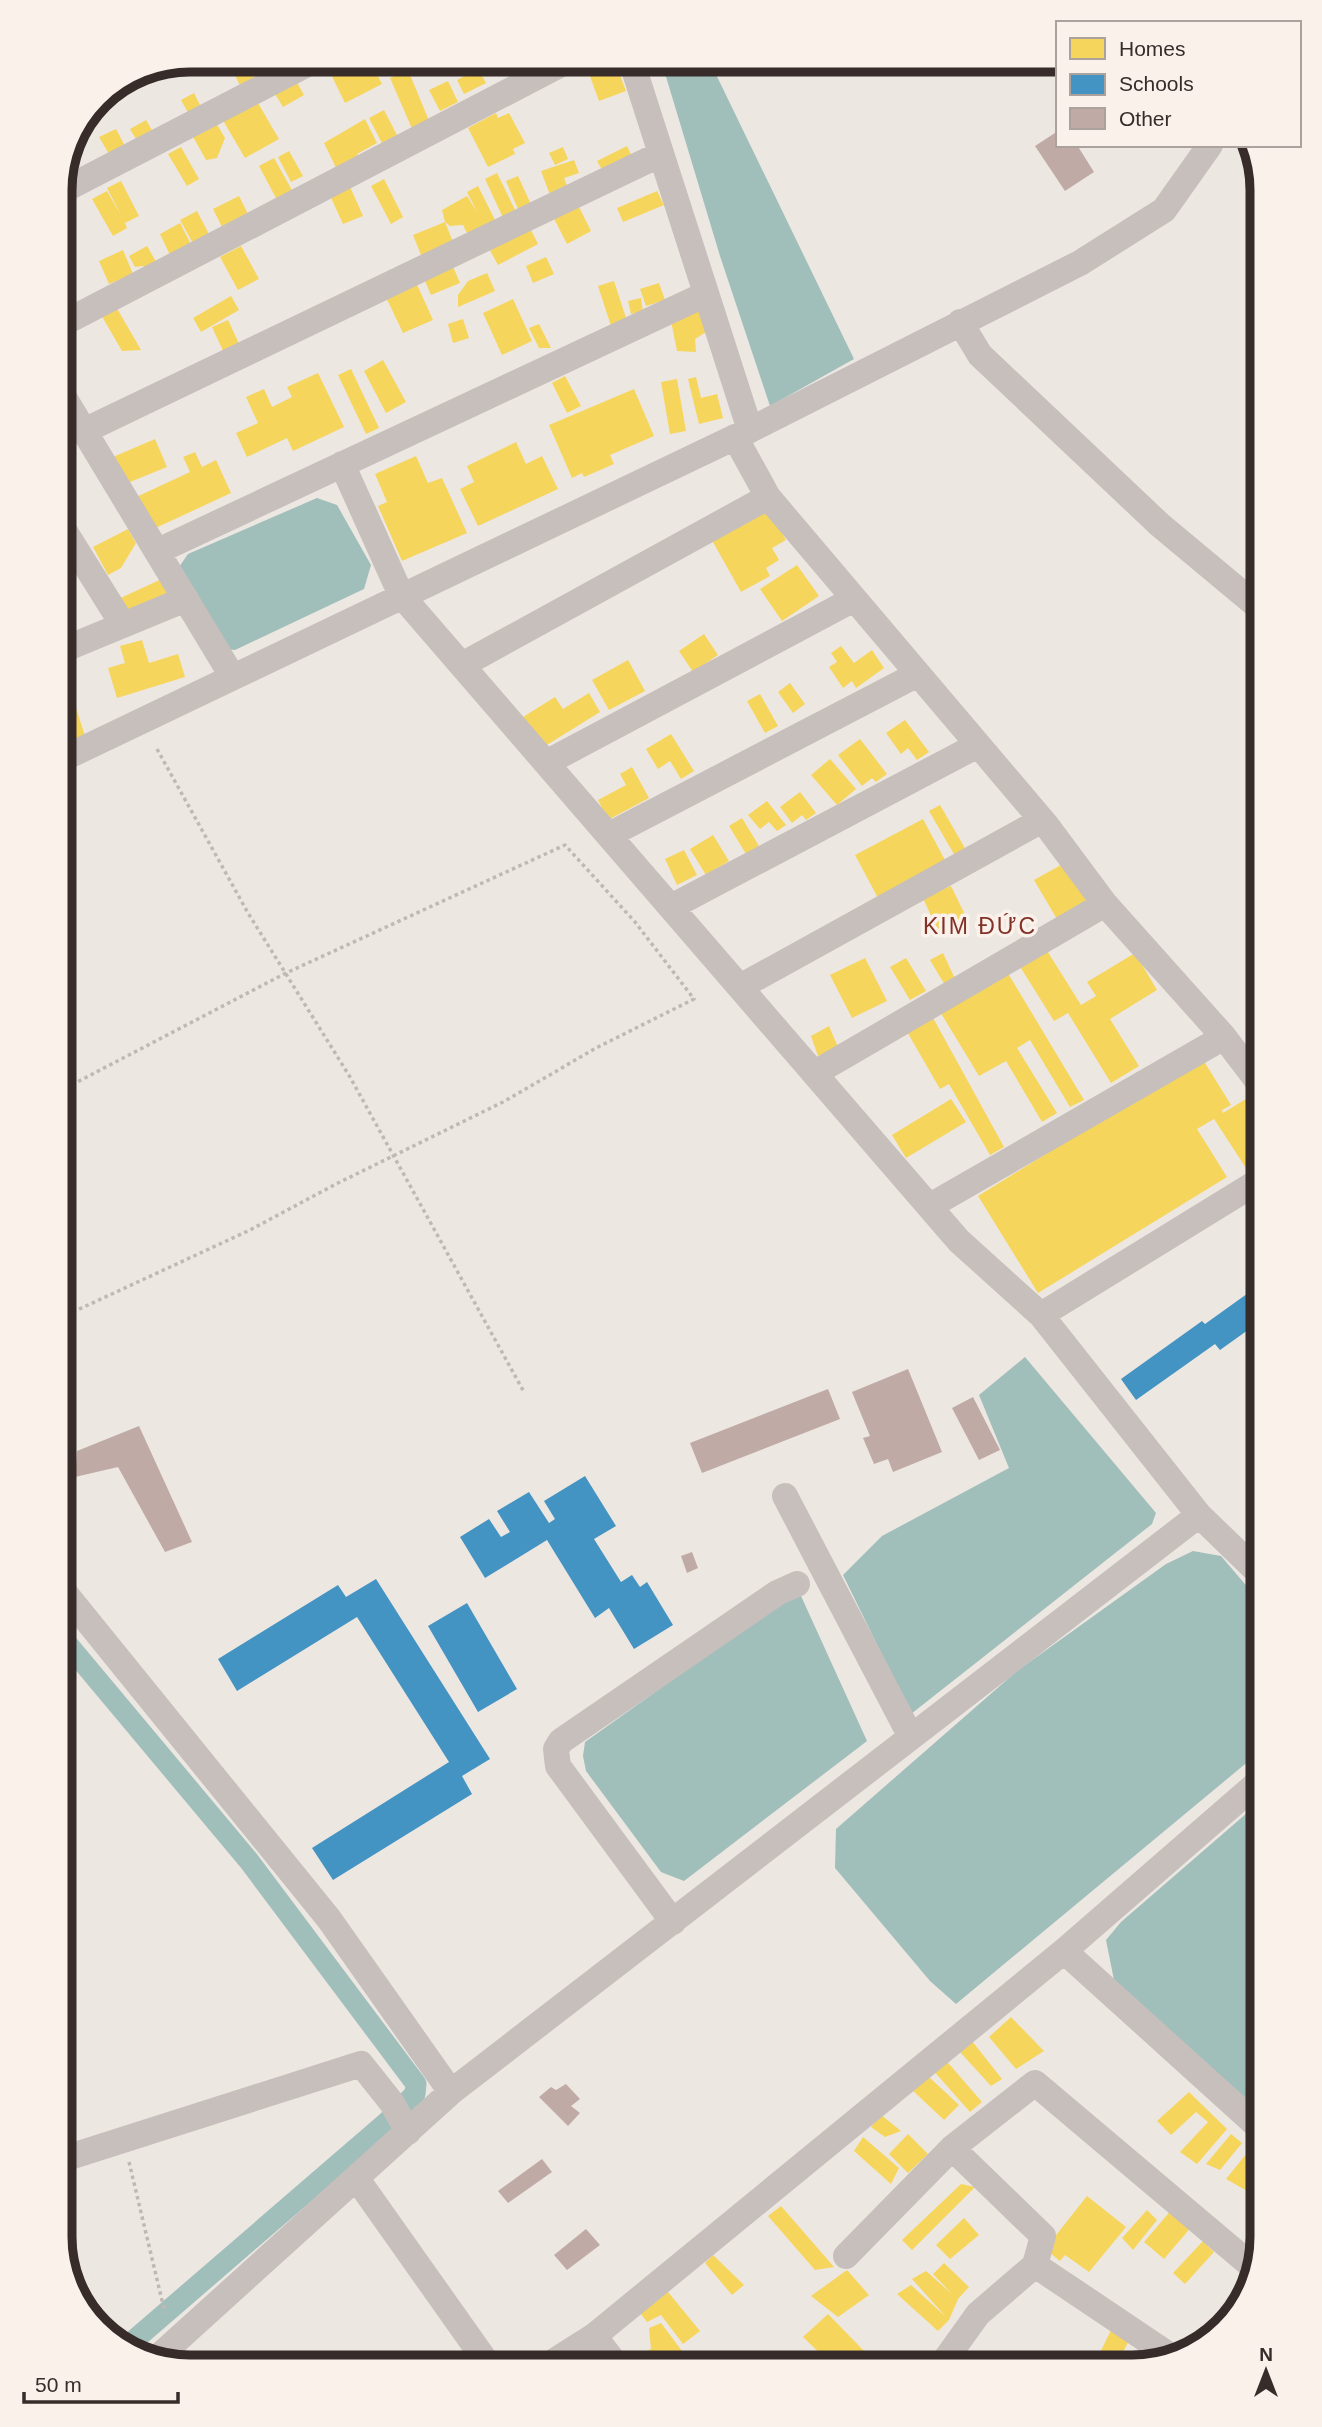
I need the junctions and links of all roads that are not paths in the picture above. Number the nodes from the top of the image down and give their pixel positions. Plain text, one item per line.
1 (292, 72) edge
2 (546, 72) edge
3 (635, 72) edge
4 (1209, 147) edge
5 (661, 155) junction
6 (72, 186) edge
7 (706, 294) junction
8 (72, 319) edge
9 (960, 322) junction
10 (72, 409) edge
11 (86, 430) junction
12 (743, 433) junction
13 (342, 464) junction
14 (768, 497) junction
15 (72, 543) edge
16 (158, 551) junction
17 (401, 595) junction
18 (187, 599) junction
19 (854, 599) junction
20 (1250, 600) edge
21 (123, 625) junction
22 (72, 646) edge
23 (462, 665) junction
24 (918, 674) junction
25 (232, 676) junction
26 (978, 745) junction
27 (72, 754) edge
28 (546, 763) junction
29 (1042, 820) junction
30 (609, 835) junction
31 (1105, 904) junction
32 (671, 907) junction
33 (740, 987) junction
34 (1224, 1037) junction
35 (1250, 1071) edge
36 (815, 1073) junction
37 (1250, 1186) edge
38 (930, 1206) junction
39 (1041, 1315) junction
40 (785, 1496) dead end
41 (1199, 1515) junction
42 (1250, 1564) edge
43 (797, 1584) dead end
44 (72, 1602) edge
45 (911, 1737) junction
46 (1250, 1789) edge
47 (673, 1922) junction
48 (1064, 1951) junction
49 (452, 2092) junction
50 (401, 2119) junction
51 (1250, 2119) edge
52 (952, 2148) junction
53 (72, 2156) edge
54 (356, 2179) junction
55 (845, 2256) dead end
56 (1247, 2261) edge
57 (1035, 2264) junction
58 (594, 2336) junction
59 (1163, 2351) edge
60 (164, 2352) edge
61 (481, 2355) edge
62 (564, 2355) edge
63 (609, 2355) edge
64 (949, 2355) edge

1 - 6 street
2 - 8 street
3 - 5 street
4 - 9 street
5 - 7 street
5 - 11 street
7 - 12 street
7 - 13 street
9 - 12 street
9 - 20 street
10 - 11 street
11 - 16 street
12 - 14 street
12 - 17 street
13 - 16 street
13 - 17 street
14 - 19 street
14 - 23 street
15 - 21 street
16 - 18 street
17 - 23 street
17 - 25 street
18 - 21 street
18 - 25 street
19 - 24 street
19 - 28 street
21 - 22 street
23 - 28 street
24 - 26 street
24 - 30 street
25 - 27 street
26 - 29 street
26 - 32 street
28 - 30 street
29 - 31 street
29 - 33 street
30 - 32 street
31 - 34 street
31 - 36 street
32 - 33 street
33 - 36 street
34 - 35 street
34 - 38 street
36 - 38 street
37 - 39 street
38 - 39 street
39 - 41 street
40 - 45 street
41 - 42 street
41 - 45 street
43 - 47 street
44 - 49 street
45 - 47 street
46 - 48 street
47 - 49 street
48 - 51 street
48 - 58 street
49 - 50 street
50 - 53 street
50 - 54 street
52 - 55 street
52 - 56 street
52 - 57 street
54 - 60 street
54 - 61 street
57 - 59 street
57 - 64 street
58 - 62 street
58 - 63 street

